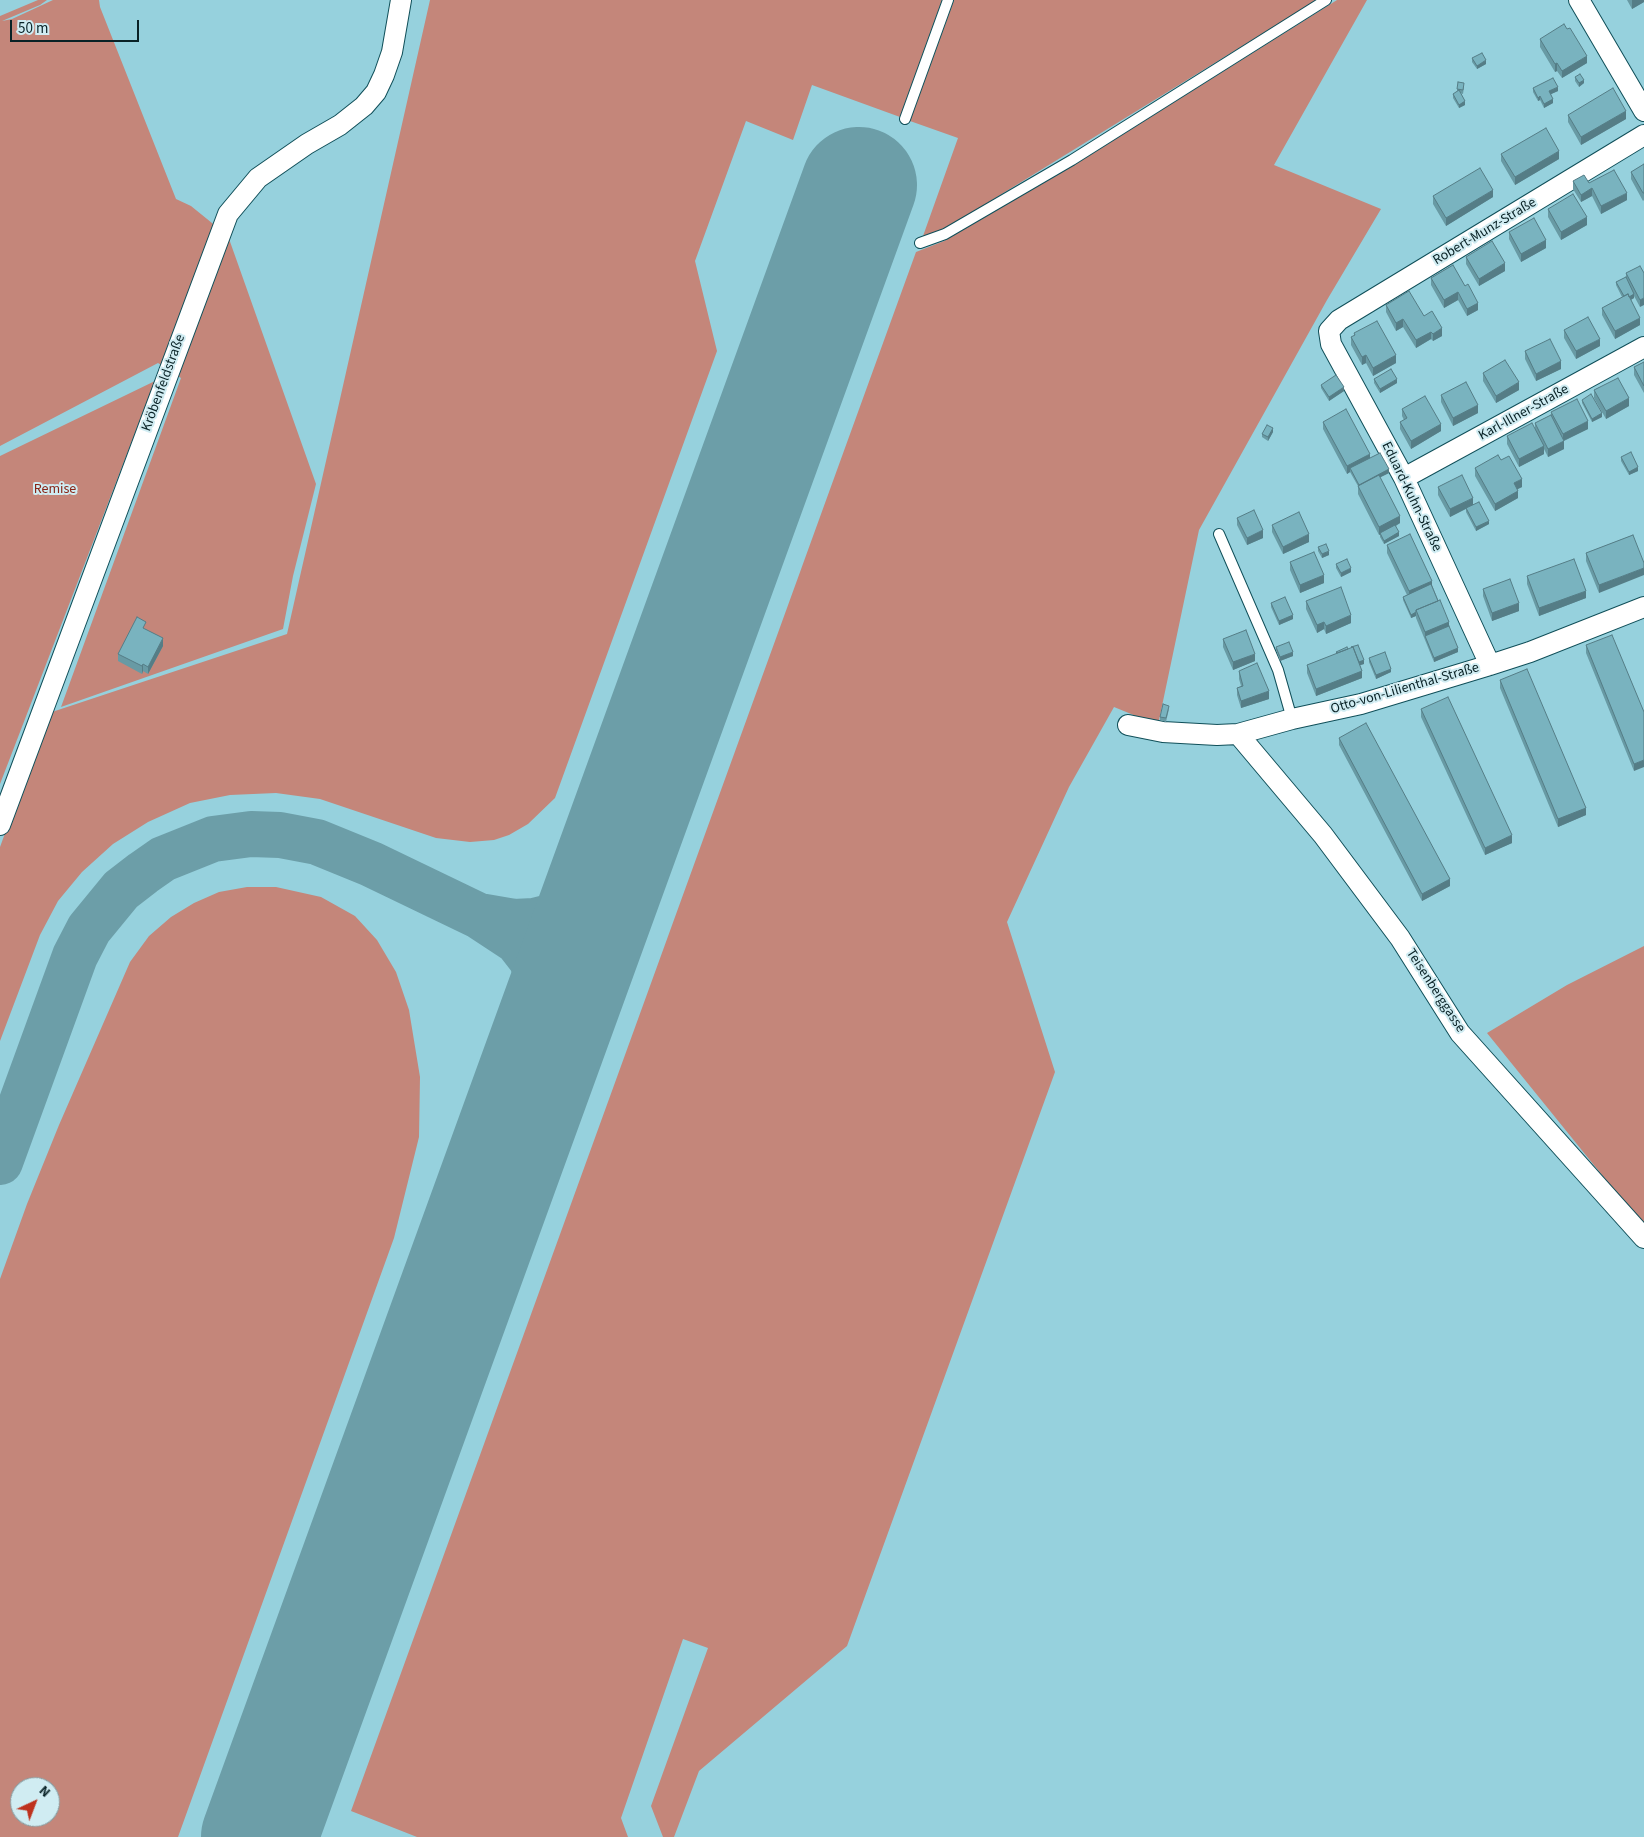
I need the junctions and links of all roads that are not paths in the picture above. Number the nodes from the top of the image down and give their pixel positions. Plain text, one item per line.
1 (401, 0) edge
2 (948, 0) edge
3 (1326, 0) edge
4 (1579, 0) edge
5 (1644, 111) edge
6 (905, 119) dead end
7 (1644, 135) edge
8 (920, 244) dead end
9 (1329, 331) joint
10 (1644, 347) edge
11 (1404, 478) junction
12 (1219, 534) dead end
13 (1644, 607) edge
14 (1490, 665) junction
15 (1292, 718) junction
16 (1128, 725) dead end
17 (1238, 734) junction
18 (0, 825) edge
19 (1644, 1238) edge

1 - 18 street, Kröbenfeldstraße
2 - 6 lane
3 - 8 lane
4 - 5 street
7 - 9 street, Robert-Munz-Straße
9 - 11 street, Eduard-Kuhn-Straße
10 - 11 street, Karl-Illner-Straße
11 - 14 street, Eduard-Kuhn-Straße
12 - 15 lane
13 - 14 street, Otto-von-Lilienthal-Straße
14 - 15 street, Otto-von-Lilienthal-Straße
15 - 17 street, Otto-von-Lilienthal-Straße
16 - 17 street, Otto-von-Lilienthal-Straße
17 - 19 street, Teisenberggasse

